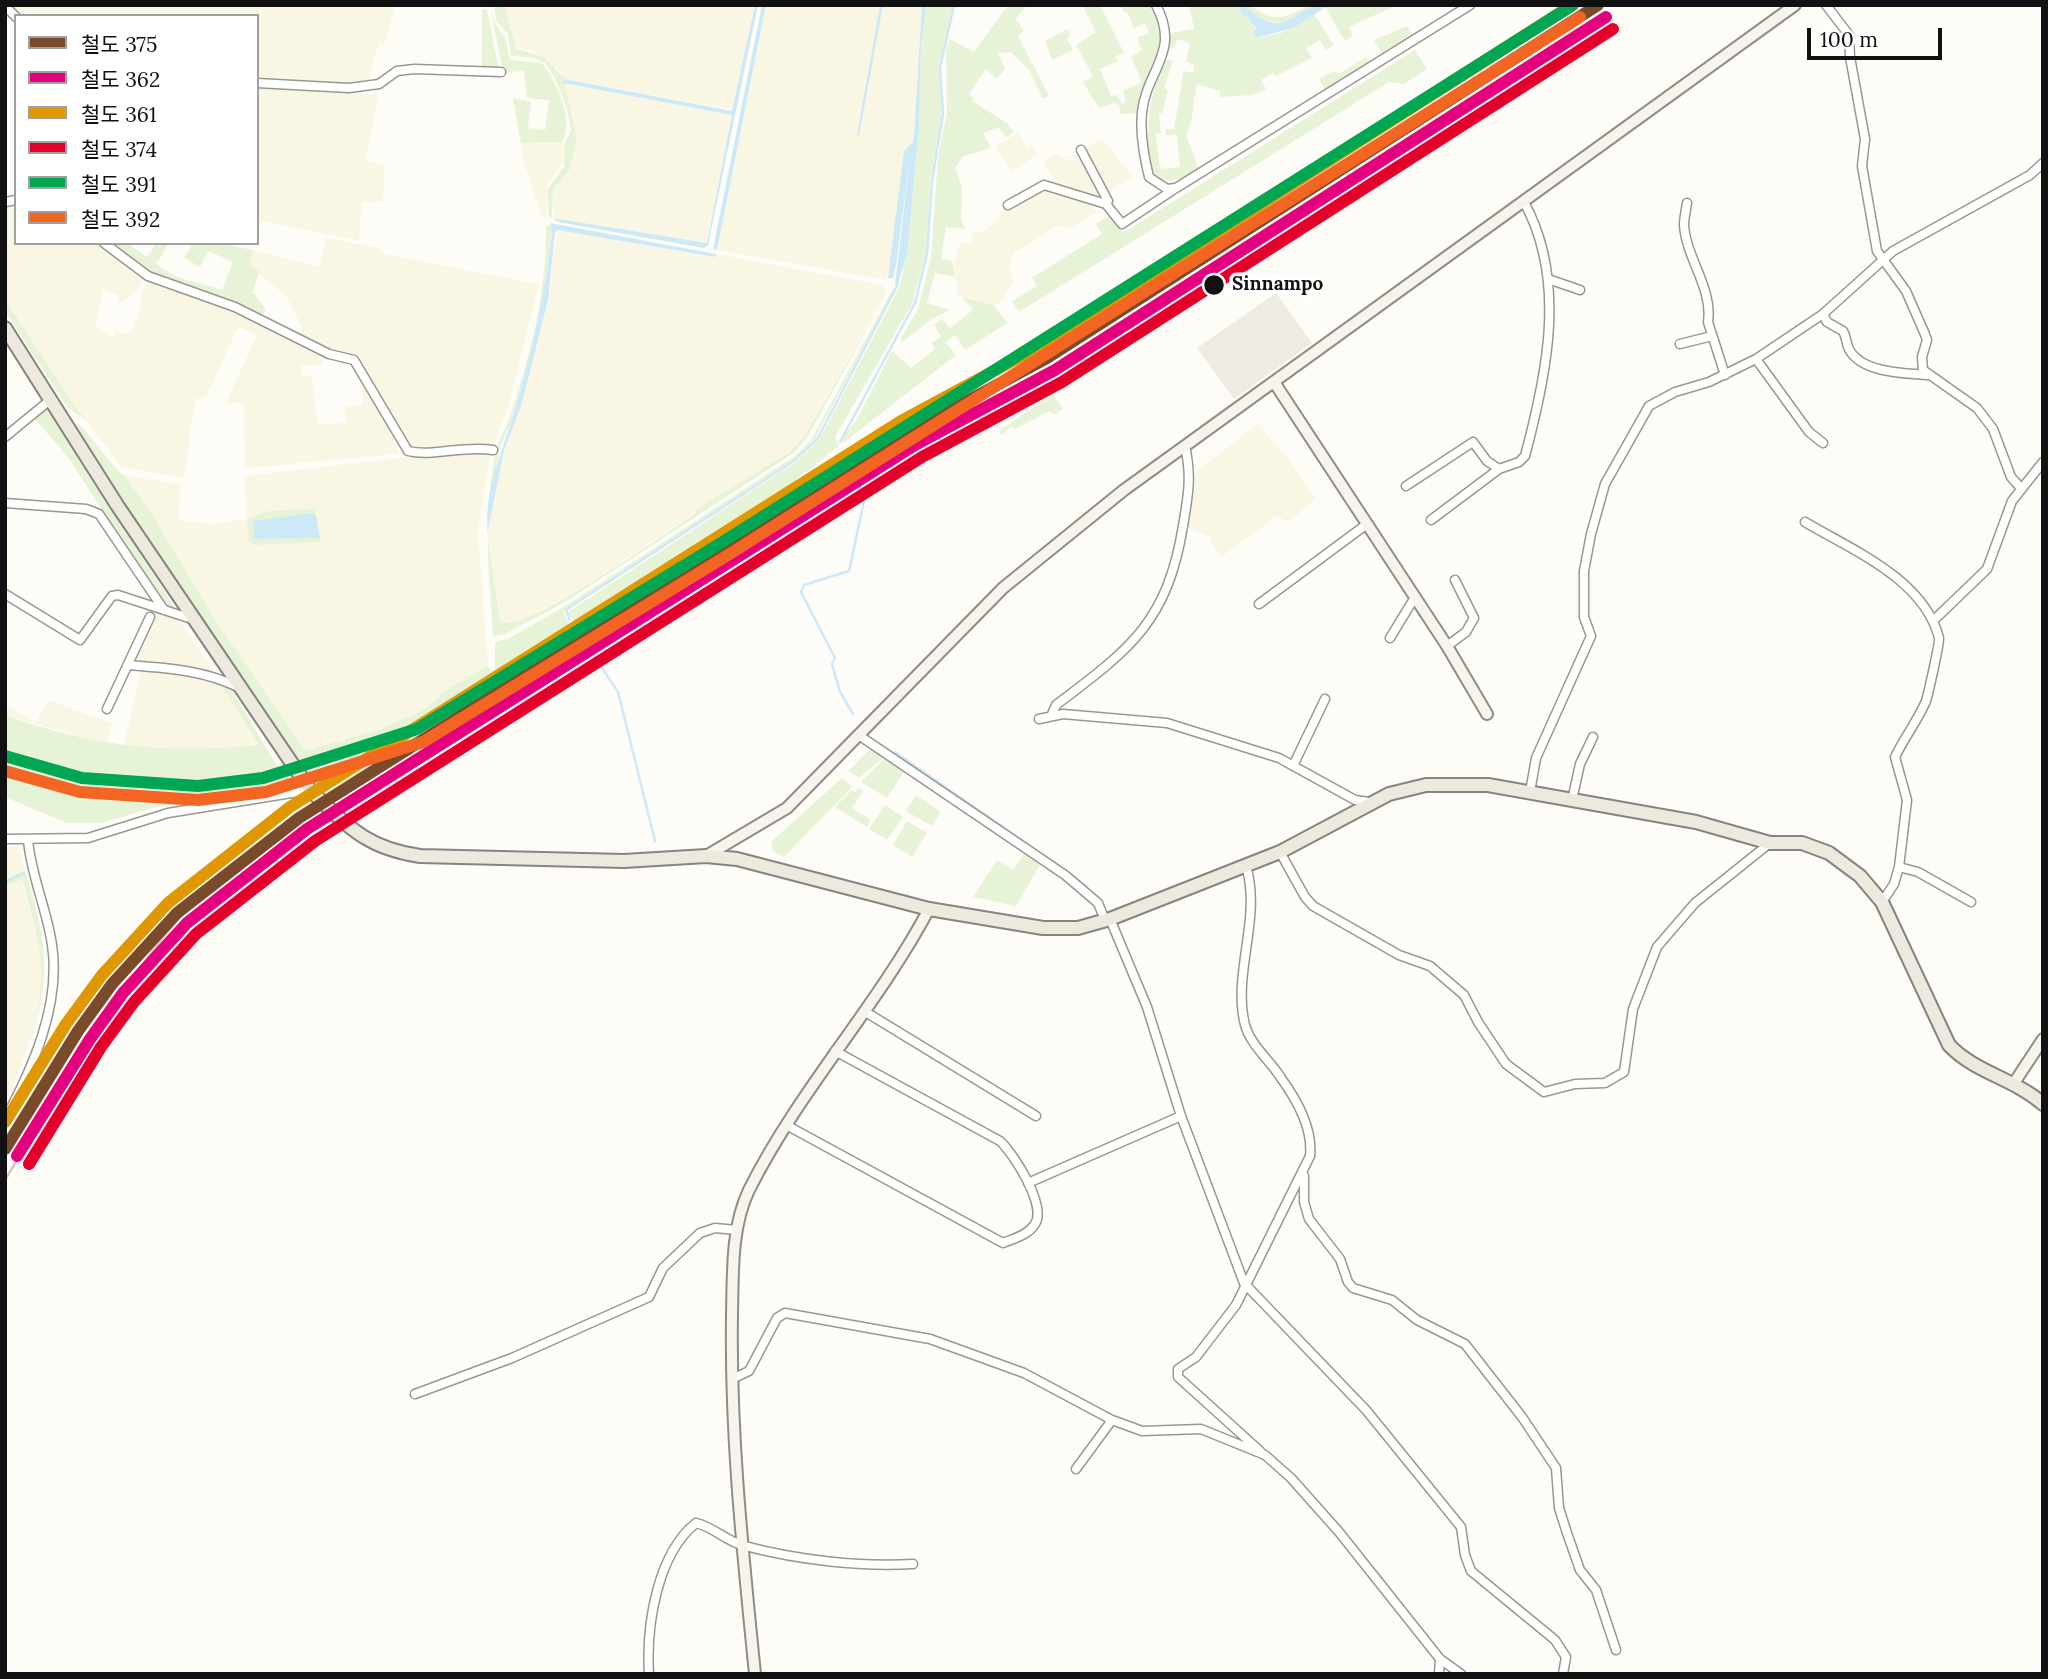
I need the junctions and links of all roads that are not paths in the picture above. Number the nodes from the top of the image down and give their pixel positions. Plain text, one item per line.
1 (1156, 5) edge
2 (1470, 5) edge
3 (1795, 5) edge
4 (1826, 5) edge
5 (501, 72) dead end
6 (259, 83) edge
7 (1081, 150) dead end
8 (2043, 163) edge
9 (1176, 188) junction
10 (1524, 202) junction
11 (1686, 203) dead end
12 (1106, 204) junction
13 (1008, 205) dead end
14 (107, 245) edge
15 (1881, 260) junction
16 (1548, 279) junction
17 (1580, 290) dead end
18 (1823, 314) junction
19 (5, 328) edge
20 (1712, 336) junction
21 (1680, 344) dead end
22 (1756, 359) junction
23 (1927, 374) junction
24 (1725, 375) junction
25 (1274, 382) junction
26 (50, 400) junction
27 (5, 437) edge
28 (1823, 443) dead end
29 (1185, 446) junction
30 (493, 450) dead end
31 (2043, 462) edge
32 (1499, 469) junction
33 (1406, 486) dead end
34 (2020, 487) junction
35 (5, 503) edge
36 (1431, 520) dead end
37 (1805, 522) dead end
38 (1367, 524) junction
39 (1455, 580) dead end
40 (5, 594) edge
41 (1415, 597) junction
42 (1259, 604) dead end
43 (164, 610) junction
44 (150, 617) dead end
45 (192, 619) junction
46 (1933, 621) junction
47 (1390, 638) dead end
48 (1447, 646) junction
49 (128, 665) junction
50 (239, 687) junction
51 (1325, 699) dead end
52 (107, 709) dead end
53 (1052, 714) junction
54 (1487, 714) dead end
55 (1040, 719) dead end
56 (860, 736) junction
57 (1593, 737) dead end
58 (1293, 766) junction
59 (1530, 792) junction
60 (315, 794) junction
61 (1572, 800) junction
62 (1369, 802) junction
63 (5, 839) edge
64 (28, 840) junction
65 (1770, 843) junction
66 (1280, 852) junction
67 (706, 856) junction
68 (1246, 866) junction
69 (1899, 867) junction
70 (1970, 901) dead end
71 (1882, 902) junction
72 (929, 909) junction
73 (1107, 920) junction
74 (864, 1011) junction
75 (2043, 1039) edge
76 (835, 1051) junction
77 (2014, 1083) junction
78 (2043, 1104) edge
79 (1036, 1116) dead end
80 (1181, 1116) junction
81 (5, 1119) edge
82 (788, 1126) junction
83 (1304, 1172) junction
84 (1028, 1184) junction
85 (737, 1230) junction
86 (1244, 1283) junction
87 (732, 1379) junction
88 (415, 1394) dead end
89 (1112, 1420) junction
90 (1265, 1455) junction
91 (1076, 1469) dead end
92 (742, 1546) junction
93 (913, 1564) dead end
94 (1616, 1650) dead end
95 (1440, 1659) junction
96 (649, 1674) edge
97 (755, 1674) edge
98 (1439, 1674) edge
99 (1461, 1674) edge
100 (1563, 1674) edge

1 - 9 street
2 - 9 street
3 - 10 main road
4 - 15 street
5 - 6 street
7 - 12 street
8 - 15 street
9 - 12 street
10 - 16 street
10 - 25 main road
11 - 20 street
12 - 13 street
14 - 30 street
15 - 18 street
15 - 23 street
16 - 17 street
16 - 32 street
18 - 22 street
18 - 23 street
19 - 26 main road
20 - 21 street
20 - 24 street
22 - 24 street
22 - 28 street
23 - 34 street
24 - 59 street
25 - 29 main road
25 - 38 main road
26 - 27 street
26 - 45 main road
29 - 53 street
29 - 56 main road
31 - 34 street
32 - 33 street
32 - 36 street
34 - 46 street
35 - 43 street
37 - 46 street
38 - 41 main road
38 - 42 street
39 - 48 street
40 - 43 street
41 - 47 street
41 - 48 main road
43 - 45 street
44 - 49 street
45 - 50 main road
46 - 69 street
48 - 54 main road
49 - 50 street
49 - 52 street
50 - 60 main road
51 - 58 street
53 - 55 street
53 - 58 street
56 - 67 main road
56 - 73 street
57 - 61 street
58 - 62 street
59 - 61 main road
59 - 62 main road
60 - 64 street
60 - 67 main road
61 - 65 main road
62 - 66 main road
63 - 64 street
64 - 81 street
65 - 66 street
65 - 71 main road
66 - 68 main road
67 - 72 main road
68 - 73 main road
68 - 83 street
69 - 70 street
69 - 71 street
71 - 77 main road
72 - 73 main road
72 - 74 main road
73 - 80 street
74 - 76 main road
74 - 79 street
75 - 77 main road
76 - 82 main road
76 - 84 street
77 - 78 main road
80 - 84 street
80 - 86 street
82 - 84 street
82 - 85 main road
83 - 86 street
83 - 94 street
85 - 87 main road
85 - 88 street
86 - 90 street
86 - 100 street
87 - 89 street
87 - 92 main road
89 - 90 street
89 - 91 street
90 - 95 street
92 - 93 street
92 - 96 street
92 - 97 main road
95 - 98 street
95 - 99 street

